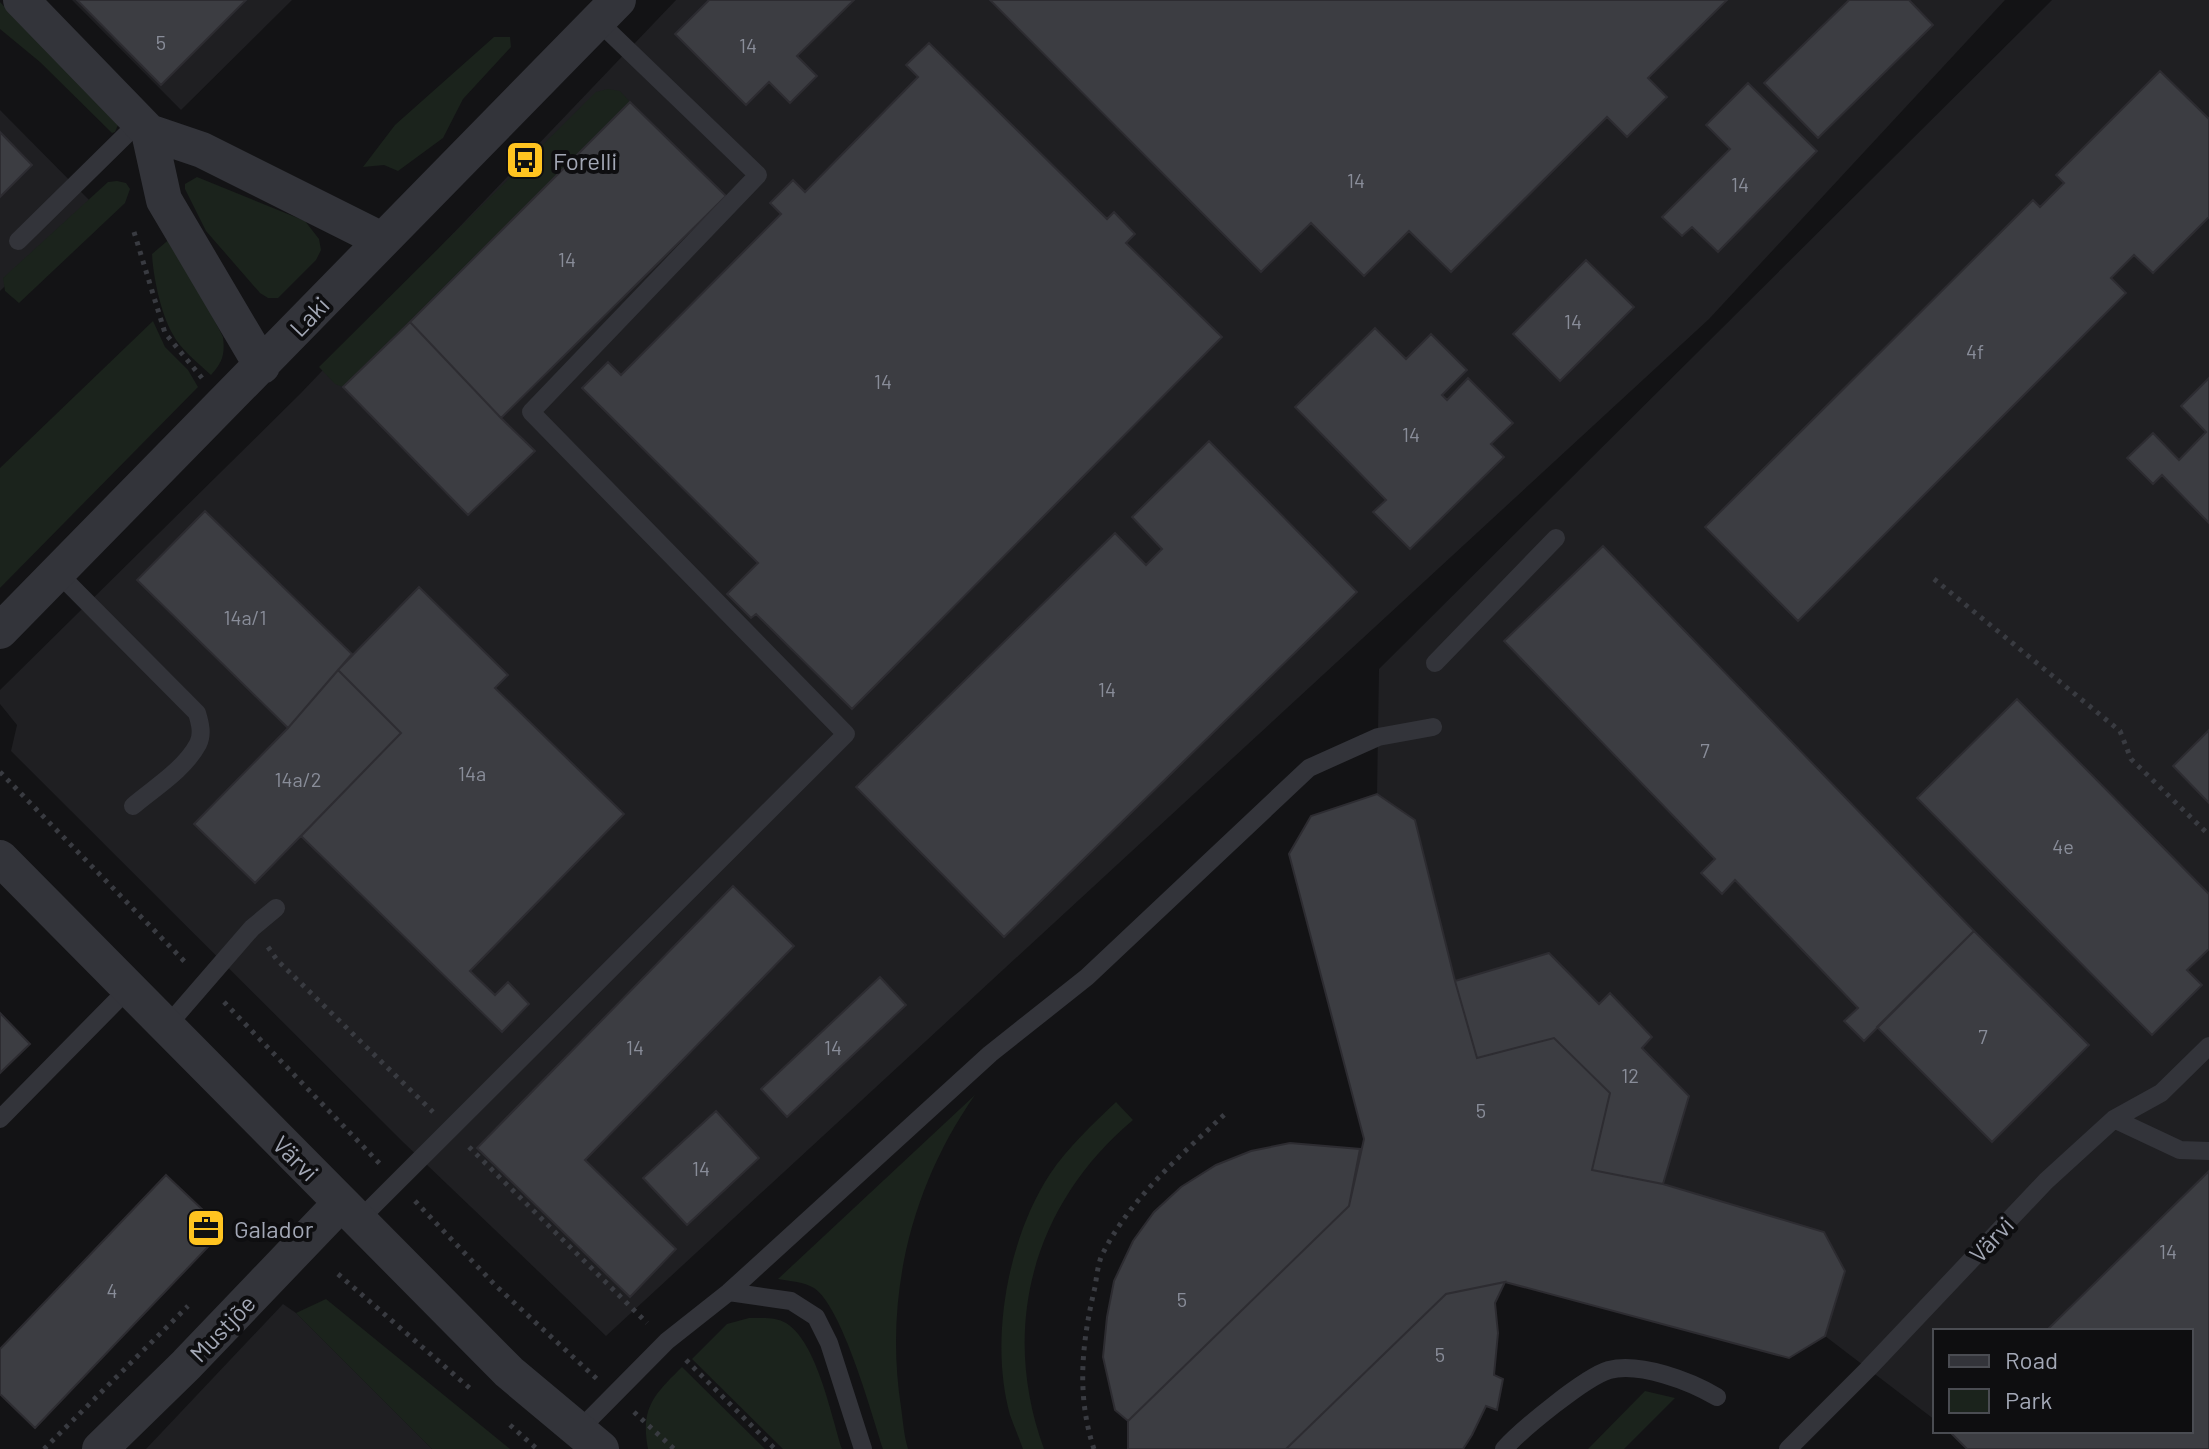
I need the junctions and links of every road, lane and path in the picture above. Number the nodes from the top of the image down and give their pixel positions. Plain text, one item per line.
1 (21, 0) edge
2 (608, 11) edge
3 (144, 127) junction
4 (134, 232) dead end
5 (382, 240) junction
6 (18, 241) dead end
7 (262, 366) junction
8 (226, 402) junction
9 (1556, 538) dead end
10 (58, 573) junction
11 (1934, 579) dead end
12 (0, 631) edge
13 (1435, 663) dead end
14 (1433, 727) dead end
15 (0, 772) edge
16 (133, 806) dead end
17 (2209, 835) edge
18 (0, 858) edge
19 (276, 908) dead end
20 (252, 928) junction
21 (205, 982) junction
22 (129, 988) junction
23 (167, 1026) junction
24 (2209, 1046) edge
25 (1225, 1114) dead end
26 (0, 1119) edge
27 (2114, 1119) junction
28 (450, 1129) junction
29 (2209, 1151) edge
30 (397, 1182) junction
31 (350, 1212) junction
32 (338, 1274) dead end
33 (729, 1292) junction
34 (667, 1341) junction
35 (614, 1394) junction
36 (1717, 1397) dead end
37 (482, 1399) dead end
38 (505, 1419) dead end
39 (590, 1439) edge
40 (100, 1449) edge
41 (537, 1449) edge
42 (674, 1449) edge
43 (775, 1449) edge
44 (863, 1449) edge
45 (1094, 1449) edge
46 (1504, 1449) edge
47 (1788, 1449) edge

1 - 3 street
2 - 5 street, Laki
2 - 28 lane
3 - 5 street
3 - 6 lane
3 - 7 street
4 - 8 path
5 - 7 street, Laki
7 - 8 street, Laki
8 - 10 street, Laki
9 - 13 lane
10 - 12 street, Laki
10 - 16 lane
11 - 17 path
14 - 33 lane
15 - 21 path
18 - 22 street, Värvi
19 - 20 lane
20 - 21 lane
20 - 28 path
21 - 23 lane
21 - 30 path
22 - 23 street, Värvi
22 - 26 lane
23 - 31 street, Värvi
24 - 27 lane, Värvi
25 - 45 path
27 - 29 lane
27 - 47 lane, Värvi
28 - 30 lane
28 - 34 path
30 - 31 lane
30 - 35 path
31 - 39 street, Värvi
31 - 40 street, Mustjõe
32 - 37 path
33 - 34 lane
33 - 44 lane
34 - 35 lane
34 - 43 path
35 - 39 lane
35 - 42 path
36 - 46 lane
38 - 41 path

